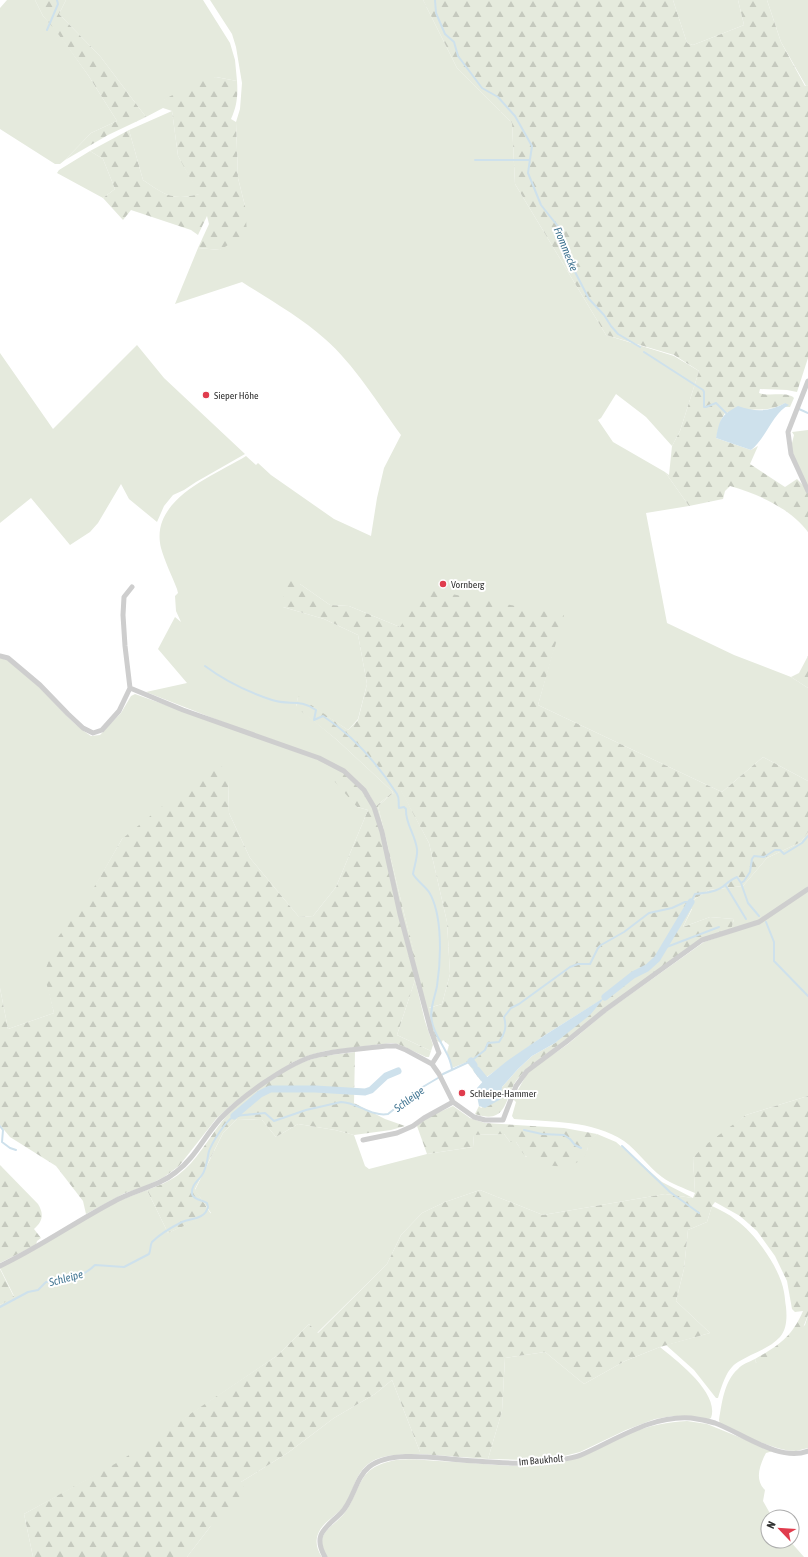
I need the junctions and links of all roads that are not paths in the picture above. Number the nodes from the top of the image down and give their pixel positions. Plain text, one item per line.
1 (808, 381) edge
2 (808, 491) edge
3 (132, 587) dead end
4 (0, 656) edge
5 (130, 688) junction
6 (808, 888) edge
7 (432, 1064) junction
8 (453, 1102) junction
9 (363, 1140) dead end
10 (0, 1266) edge
11 (808, 1451) edge
12 (325, 1557) edge

1 - 2 street
3 - 5 street
4 - 5 street
5 - 7 street
6 - 8 street
7 - 8 street
7 - 10 street
8 - 9 street
11 - 12 street, Im Baukholt

